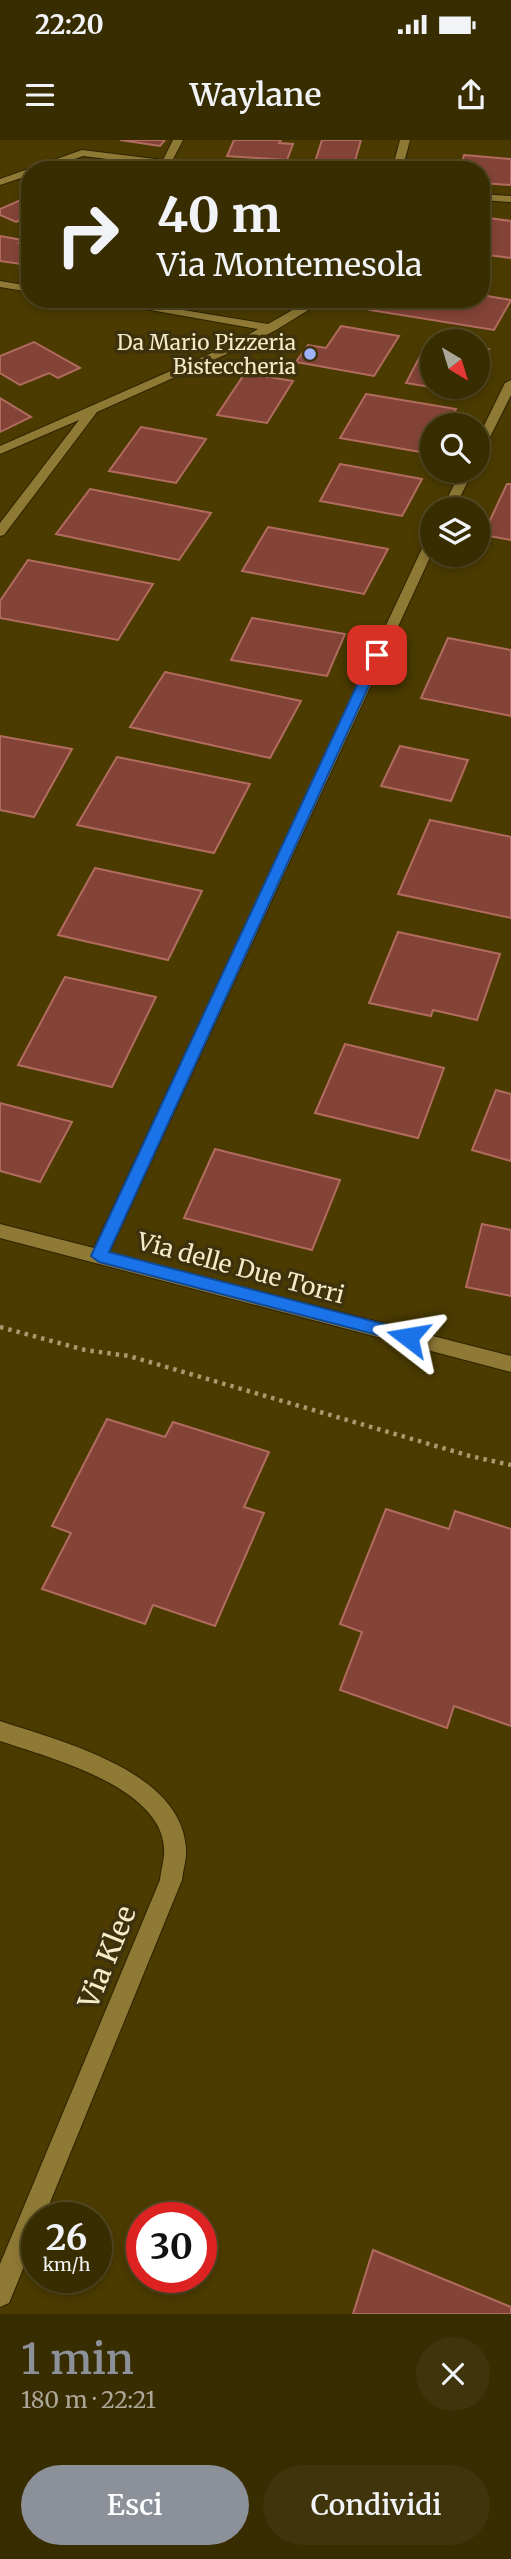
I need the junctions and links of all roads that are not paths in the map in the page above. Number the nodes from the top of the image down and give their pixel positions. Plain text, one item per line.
1 (178, 140) edge
2 (405, 140) edge
3 (60, 161) edge
4 (167, 161) joint
5 (399, 161) edge
6 (21, 175) edge
7 (0, 182) edge
8 (490, 198) edge
9 (511, 199) edge
10 (0, 284) edge
11 (21, 288) edge
12 (149, 308) edge
13 (306, 308) edge
14 (272, 328) junction
15 (511, 383) edge
16 (93, 408) junction
17 (490, 425) edge
18 (0, 450) edge
19 (0, 532) edge
20 (420, 566) edge
21 (0, 1231) edge
22 (99, 1256) junction
23 (511, 1364) edge
24 (0, 1731) edge
25 (0, 2294) edge

1 - 4 street
2 - 5 street
3 - 4 street
6 - 7 street
8 - 9 street
10 - 11 street
12 - 14 street
13 - 14 street
14 - 16 street
15 - 17 street
16 - 18 street
16 - 19 street
20 - 22 street
21 - 22 street, Via delle Due Torri
22 - 23 street, Via delle Due Torri
24 - 25 street, Via Klee

